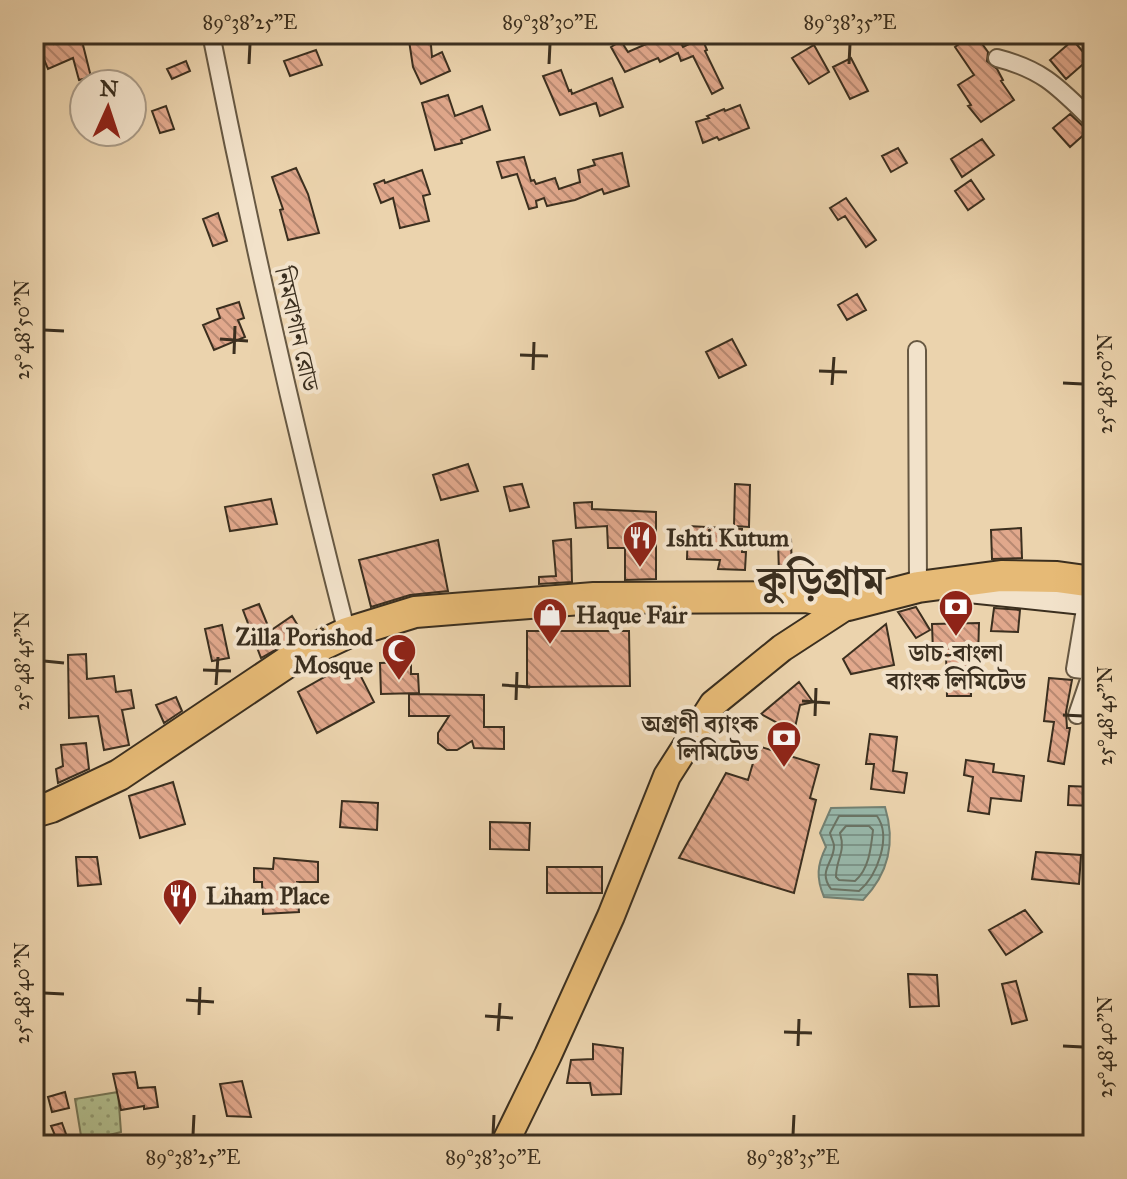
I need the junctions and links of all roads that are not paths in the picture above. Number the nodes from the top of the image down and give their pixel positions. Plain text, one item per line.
1 (211, 34) edge
2 (997, 58) dead end
3 (1093, 121) edge
4 (917, 350) dead end
5 (918, 587) junction
6 (1091, 596) edge
7 (848, 605) junction
8 (347, 633) junction
9 (1077, 715) dead end
10 (34, 812) edge
11 (504, 1145) edge

1 - 8 street, নিমবাগান রোড
2 - 3 street
4 - 5 street
5 - 6 highway
5 - 7 highway
6 - 9 street
7 - 8 highway
7 - 11 main road
8 - 10 highway

